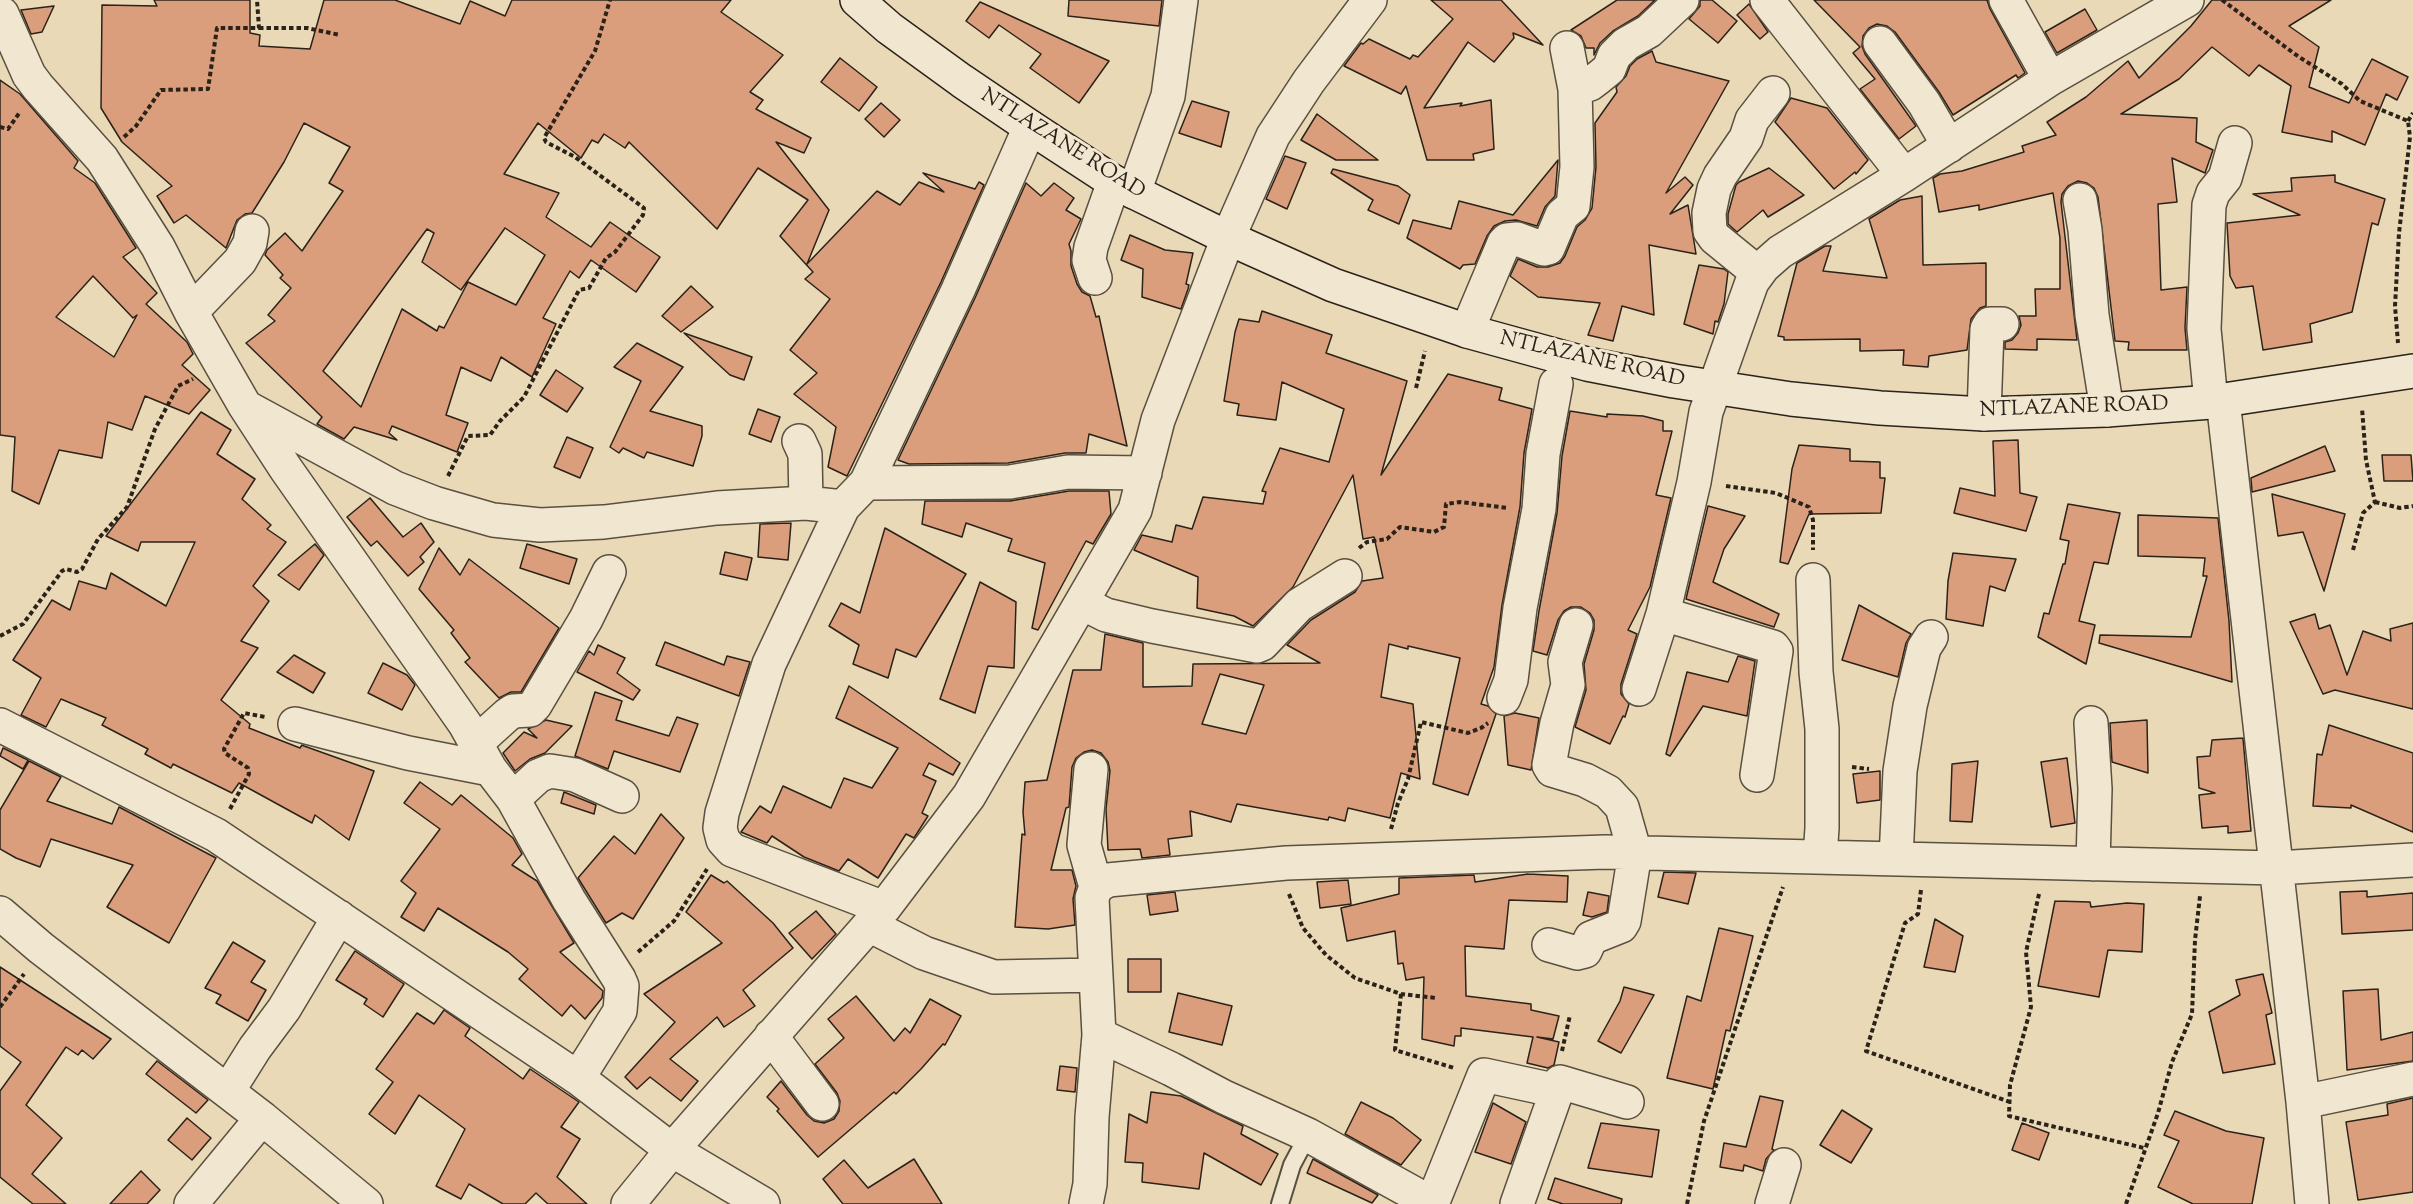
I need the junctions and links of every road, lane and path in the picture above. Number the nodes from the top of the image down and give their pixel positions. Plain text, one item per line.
1 (257, 0) edge
2 (610, 0) edge
3 (857, 0) edge
4 (1181, 0) edge
5 (1370, 0) edge
6 (1682, 0) edge
7 (1767, 0) edge
8 (2187, 0) edge
9 (2222, 0) edge
10 (2018, 6) edge
11 (2, 14) dead end
12 (259, 28) junction
13 (340, 35) dead end
14 (1880, 43) dead end
15 (1567, 48) dead end
16 (2050, 80) junction
17 (1575, 89) junction
18 (1773, 93) dead end
19 (2413, 113) edge
20 (2408, 121) junction
21 (1030, 127) junction
22 (2235, 143) dead end
23 (1949, 146) junction
24 (102, 159) junction
25 (1904, 175) junction
26 (1124, 187) junction
27 (2080, 200) dead end
28 (252, 231) dead end
29 (1228, 238) junction
30 (1758, 273) junction
31 (1095, 278) dead end
32 (191, 312) junction
33 (2002, 324) dead end
34 (1467, 332) junction
35 (1426, 348) dead end
36 (2406, 359) edge
37 (220, 364) junction
38 (1556, 384) dead end
39 (1715, 387) junction
40 (1416, 388) dead end
41 (2217, 401) junction
42 (245, 406) junction
43 (2362, 407) dead end
44 (2107, 410) junction
45 (1984, 414) junction
46 (799, 441) dead end
47 (1145, 473) junction
48 (1694, 482) junction
49 (866, 483) junction
50 (2375, 502) junction
51 (434, 503) junction
52 (806, 503) junction
53 (2413, 506) edge
54 (843, 507) junction
55 (1539, 509) junction
56 (2353, 550) dead end
57 (609, 572) dead end
58 (1345, 576) joint
59 (1813, 580) joint
60 (1082, 603) junction
61 (1663, 614) junction
62 (1576, 625) dead end
63 (0, 636) edge
64 (1931, 636) dead end
65 (1639, 689) dead end
66 (1504, 698) joint
67 (2091, 723) dead end
68 (295, 724) joint
69 (0, 725) edge
70 (483, 756) junction
71 (1822, 765) junction
72 (1091, 769) dead end
73 (1900, 771) junction
74 (1757, 775) dead end
75 (622, 796) dead end
76 (513, 799) junction
77 (216, 835) junction
78 (732, 850) junction
79 (1635, 853) junction
80 (1806, 856) junction
81 (1910, 859) junction
82 (1384, 860) junction
83 (2413, 860) edge
84 (2046, 862) junction
85 (1286, 863) junction
86 (2093, 864) junction
87 (2203, 866) junction
88 (2276, 868) junction
89 (1096, 887) junction
90 (0, 913) edge
91 (339, 917) junction
92 (877, 917) junction
93 (1550, 945) dead end
94 (41, 948) junction
95 (615, 972) junction
96 (1095, 975) junction
97 (1401, 994) junction
98 (1436, 998) dead end
99 (0, 1008) edge
100 (1099, 1035) junction
101 (771, 1036) junction
102 (1484, 1075) junction
103 (578, 1078) junction
104 (2413, 1079) edge
105 (228, 1091) junction
106 (1558, 1091) junction
107 (1627, 1102) dead end
108 (2010, 1102) junction
109 (2303, 1102) junction
110 (822, 1104) dead end
111 (262, 1118) junction
112 (1308, 1135) junction
113 (2144, 1148) junction
114 (672, 1150) junction
115 (1784, 1165) dead end
116 (191, 1204) edge
117 (366, 1204) edge
118 (628, 1204) edge
119 (763, 1204) edge
120 (1086, 1204) edge
121 (1280, 1204) edge
122 (1432, 1204) edge
123 (1517, 1204) edge
124 (1687, 1204) edge
125 (1772, 1204) edge
126 (2126, 1204) edge
127 (2312, 1204) edge

1 - 12 path
2 - 51 path
3 - 21 street, NTLAZANE ROAD
4 - 26 street
5 - 29 street
6 - 17 street
7 - 25 street
8 - 16 street
9 - 20 path
10 - 16 street
11 - 24 street
12 - 13 path
12 - 24 path
14 - 23 street
15 - 17 street
16 - 23 street
17 - 34 street
18 - 30 street
19 - 20 path
20 - 36 path
21 - 26 street, NTLAZANE ROAD
21 - 49 street
22 - 41 street
23 - 25 street
24 - 32 street
25 - 30 street
26 - 29 street, NTLAZANE ROAD
26 - 31 street
27 - 44 street
28 - 32 street
29 - 34 street, NTLAZANE ROAD
29 - 47 street
30 - 39 street
32 - 37 street
33 - 45 street
34 - 39 street, NTLAZANE ROAD
35 - 40 path
36 - 41 street, NTLAZANE ROAD
37 - 42 street
37 - 63 path
38 - 55 street
39 - 45 street, NTLAZANE ROAD
39 - 48 street
41 - 44 street, NTLAZANE ROAD
41 - 88 street
42 - 51 street
42 - 70 street
43 - 50 path
44 - 45 street, NTLAZANE ROAD
46 - 52 street
47 - 49 street
47 - 60 street
48 - 59 path
48 - 61 street
49 - 54 street
50 - 53 path
50 - 56 path
51 - 52 street
52 - 54 street
54 - 78 street
55 - 58 path
55 - 66 street
57 - 70 street
58 - 60 street
59 - 71 street
60 - 92 street
61 - 65 street
61 - 74 street
62 - 79 street
64 - 73 street
66 - 82 path
67 - 86 street
68 - 70 street
68 - 77 path
69 - 77 street
70 - 76 street
71 - 73 path
71 - 80 street
72 - 89 street
73 - 81 street
75 - 76 street
76 - 95 street
77 - 91 street
78 - 92 street
78 - 95 path
79 - 80 street
79 - 82 street
79 - 93 street
80 - 81 street
80 - 124 path
81 - 84 street
81 - 108 path
82 - 85 street
83 - 88 street
84 - 86 street
84 - 108 path
85 - 89 street
85 - 97 path
86 - 87 street
87 - 88 street
87 - 113 path
88 - 109 street
89 - 96 street
90 - 94 street
91 - 103 street
91 - 105 street
92 - 96 street
92 - 101 street
94 - 99 path
94 - 105 street
95 - 103 street
96 - 100 street
97 - 98 path
97 - 102 path
100 - 112 street
100 - 120 street
101 - 110 street
101 - 114 street
102 - 106 street
102 - 122 street
103 - 114 street
104 - 109 street
105 - 111 street
106 - 107 street
106 - 123 street
108 - 113 path
109 - 127 street
111 - 116 street
111 - 117 street
112 - 121 lane
112 - 122 street
113 - 126 path
114 - 118 street
114 - 119 street
115 - 125 street

